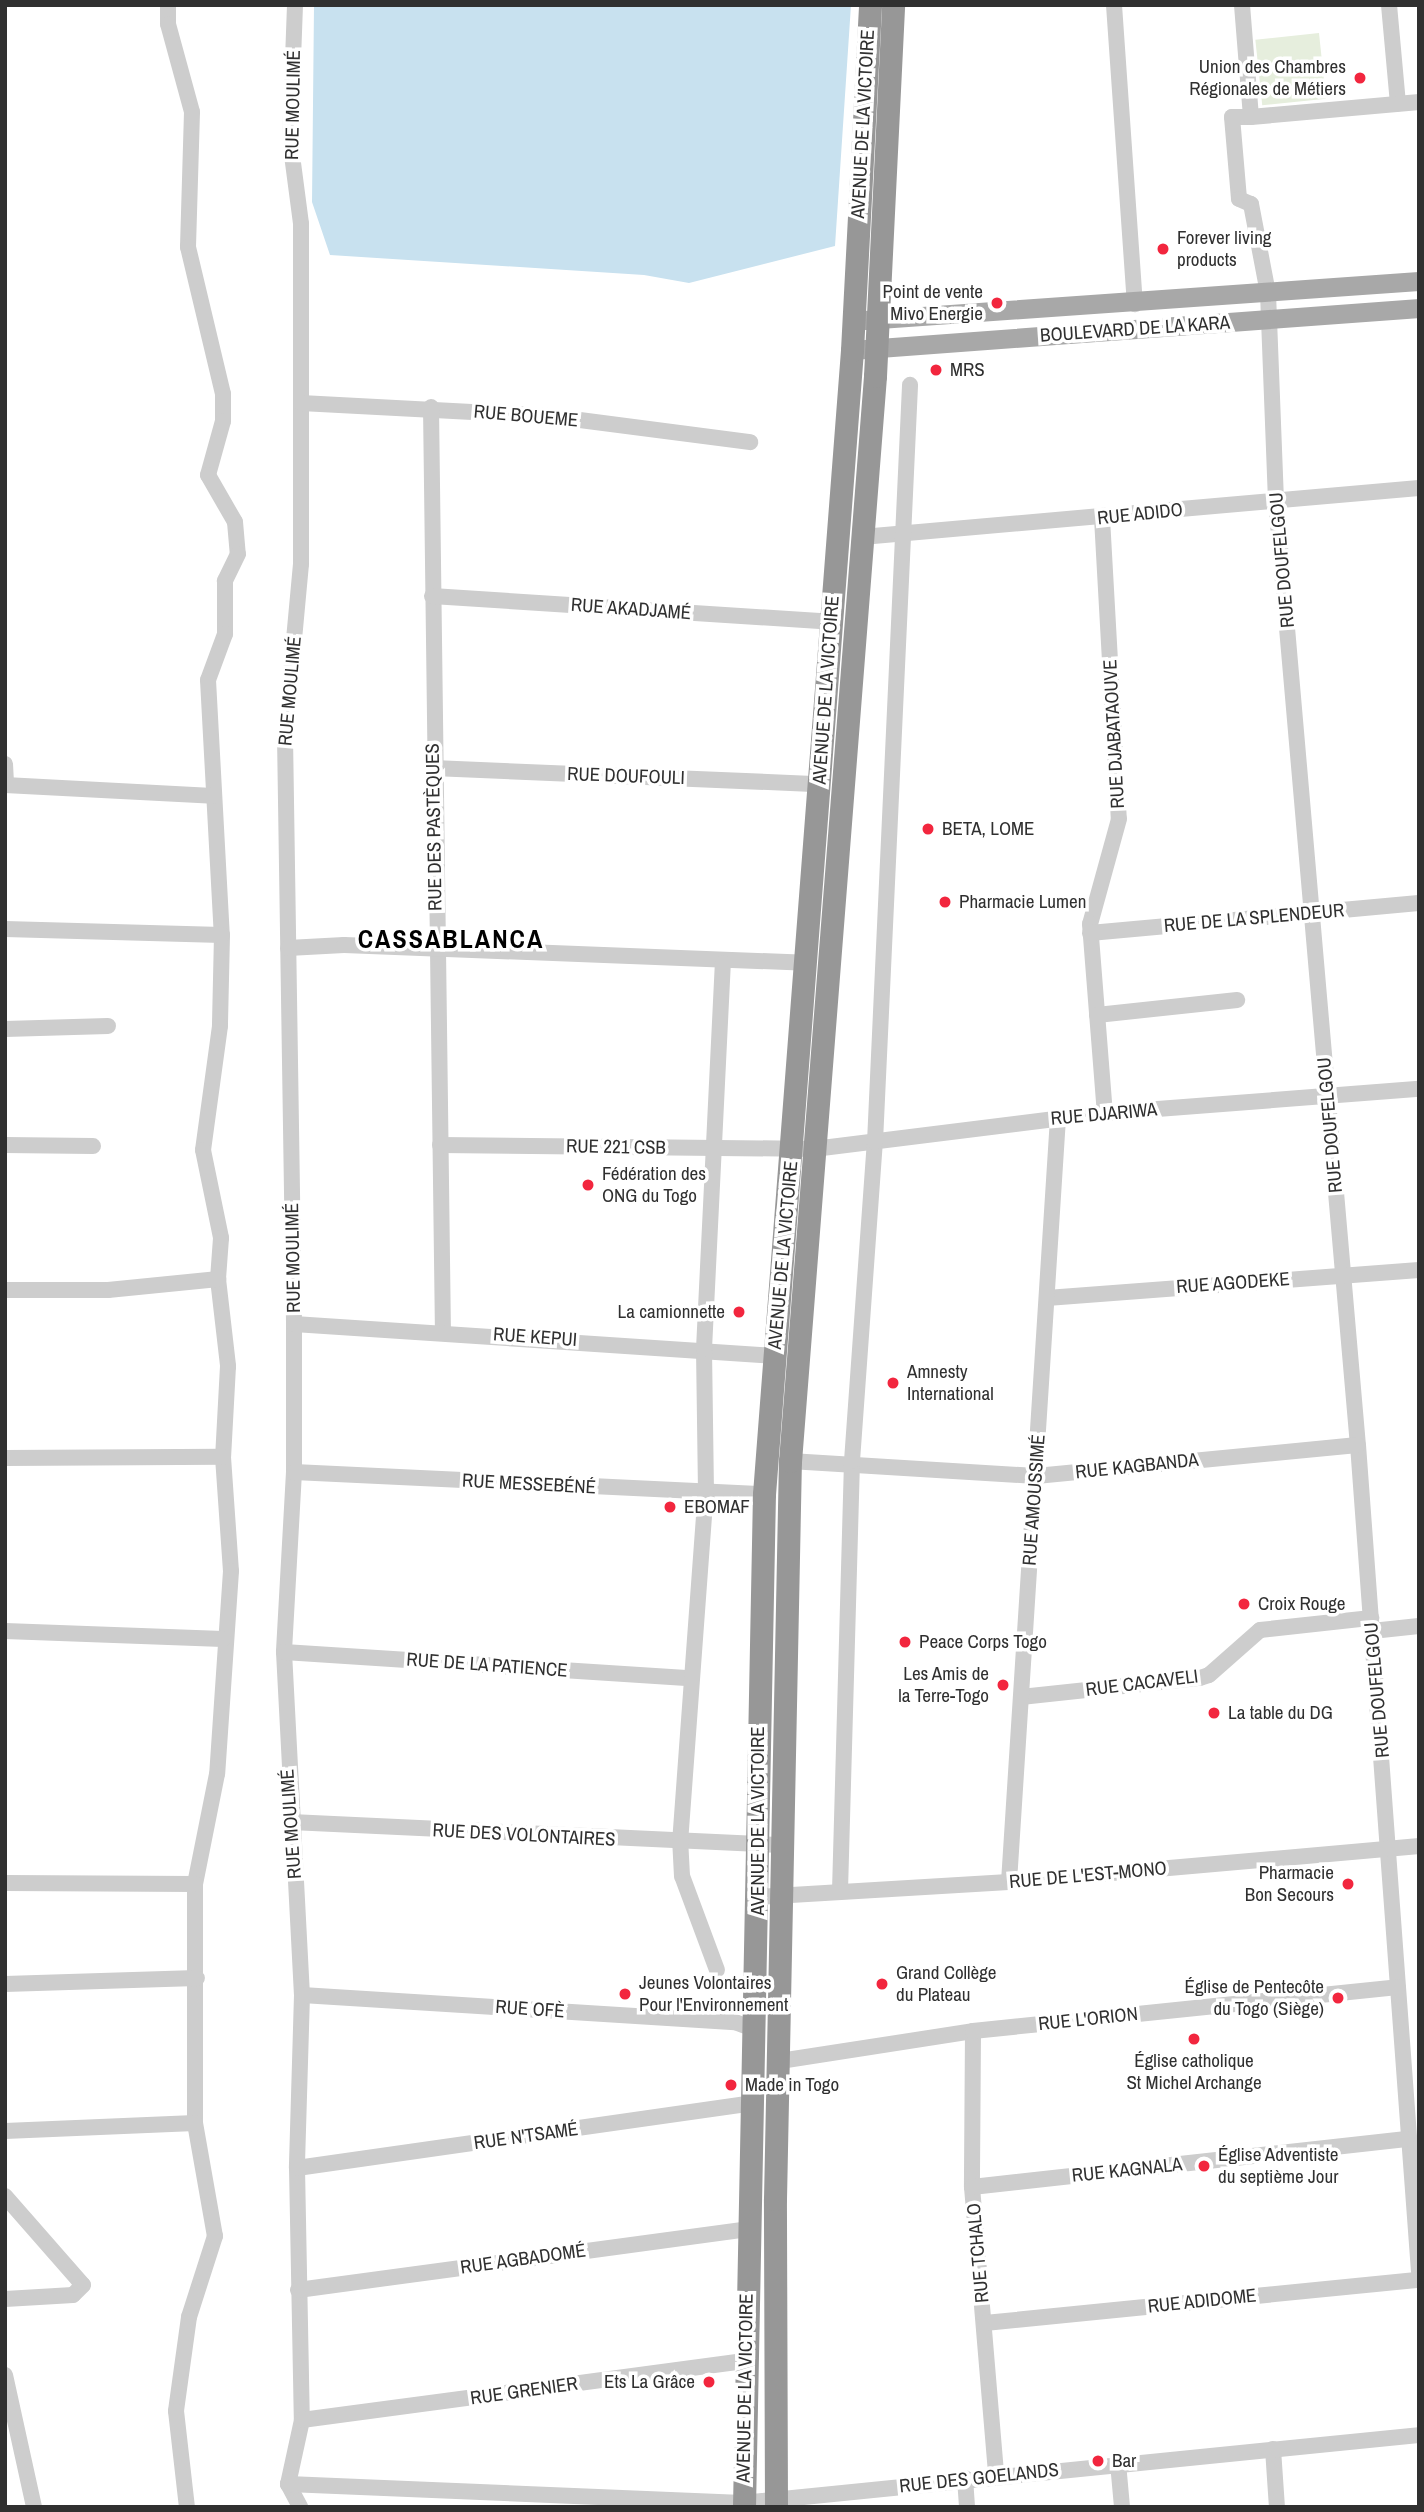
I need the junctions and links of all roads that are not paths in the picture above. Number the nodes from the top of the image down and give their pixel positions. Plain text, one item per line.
1 (168, 5) edge
2 (295, 5) edge
3 (870, 5) edge
4 (893, 5) edge
5 (1114, 5) edge
6 (1242, 5) edge
7 (1389, 5) edge
8 (1419, 102) edge
9 (1398, 104) junction
10 (1251, 117) junction
11 (1419, 281) edge
12 (1268, 293) junction
13 (1135, 304) junction
14 (1419, 308) edge
15 (878, 319) junction
16 (1270, 319) junction
17 (853, 321) junction
18 (876, 346) junction
19 (852, 350) junction
20 (910, 385) dead end
21 (302, 403) junction
22 (431, 407) junction
23 (750, 442) dead end
24 (1419, 488) edge
25 (1276, 501) junction
26 (1102, 518) junction
27 (902, 535) junction
28 (862, 537) junction
29 (432, 596) junction
30 (831, 622) junction
31 (5, 764) edge
32 (433, 768) junction
33 (819, 784) junction
34 (5, 785) edge
35 (212, 796) junction
36 (1419, 903) edge
37 (1312, 912) junction
38 (5, 929) edge
39 (1090, 933) junction
40 (222, 935) junction
41 (288, 948) junction
42 (437, 950) junction
43 (723, 963) junction
44 (806, 963) junction
45 (1237, 1000) dead end
46 (1097, 1015) junction
47 (108, 1026) dead end
48 (5, 1029) edge
49 (1419, 1089) edge
50 (1328, 1096) junction
51 (1105, 1113) junction
52 (1058, 1118) junction
53 (875, 1142) junction
54 (5, 1145) edge
55 (440, 1145) junction
56 (93, 1146) dead end
57 (712, 1149) junction
58 (814, 1149) junction
59 (791, 1150) junction
60 (1419, 1270) edge
61 (1342, 1275) junction
62 (218, 1279) junction
63 (5, 1290) edge
64 (1047, 1298) junction
65 (294, 1324) junction
66 (443, 1330) junction
67 (704, 1349) junction
68 (775, 1356) junction
69 (1358, 1445) junction
70 (223, 1457) junction
71 (5, 1458) edge
72 (790, 1461) junction
73 (852, 1461) junction
74 (294, 1472) junction
75 (1035, 1476) junction
76 (706, 1492) junction
77 (764, 1494) junction
78 (1372, 1625) junction
79 (1419, 1626) edge
80 (5, 1631) edge
81 (223, 1639) junction
82 (284, 1652) junction
83 (690, 1678) junction
84 (1021, 1697) junction
85 (290, 1822) junction
86 (680, 1843) junction
87 (781, 1845) junction
88 (757, 1846) junction
89 (1419, 1846) edge
90 (1389, 1848) junction
91 (1009, 1882) junction
92 (5, 1883) edge
93 (195, 1884) junction
94 (840, 1891) junction
95 (780, 1896) junction
96 (757, 1897) junction
97 (717, 1970) dead end
98 (197, 1978) junction
99 (5, 1984) edge
100 (1398, 1987) junction
101 (302, 1995) junction
102 (756, 2030) junction
103 (973, 2031) junction
104 (780, 2061) junction
105 (755, 2103) junction
106 (195, 2123) junction
107 (5, 2131) edge
108 (1406, 2139) junction
109 (297, 2168) junction
110 (972, 2188) junction
111 (1415, 2193) edge
112 (5, 2196) edge
113 (748, 2229) junction
114 (1419, 2272) edge
115 (1419, 2280) edge
116 (298, 2290) junction
117 (5, 2299) edge
118 (985, 2323) junction
119 (746, 2361) junction
120 (5, 2375) edge
121 (302, 2420) junction
122 (1419, 2435) edge
123 (1273, 2449) junction
124 (1118, 2463) junction
125 (996, 2475) junction
126 (965, 2478) junction
127 (288, 2484) junction
128 (776, 2504) edge
129 (743, 2505) edge
130 (34, 2507) edge
131 (187, 2507) edge
132 (300, 2507) edge
133 (967, 2507) edge
134 (1122, 2507) edge
135 (1277, 2507) edge

1 - 35 street
2 - 21 street, RUE MOULIMÉ
3 - 17 highway, AVENUE DE LA VICTOIRE
4 - 15 highway, AVENUE DE LA VICTOIRE
5 - 13 street
6 - 10 street
7 - 9 street
8 - 9 street
9 - 10 street
10 - 12 street, RUE DOUFELGOU
11 - 12 main road, BOULEVARD DE LA KARA
12 - 13 main road, BOULEVARD DE LA KARA
12 - 16 street, RUE DOUFELGOU
13 - 15 main road, BOULEVARD DE LA KARA
14 - 16 main road, BOULEVARD DE LA KARA
15 - 17 main road, BOULEVARD DE LA KARA
15 - 18 highway, AVENUE DE LA VICTOIRE
16 - 18 main road, BOULEVARD DE LA KARA
16 - 25 street, RUE DOUFELGOU
17 - 19 highway, AVENUE DE LA VICTOIRE
18 - 19 main road, BOULEVARD DE LA KARA
18 - 28 highway, AVENUE DE LA VICTOIRE
19 - 30 highway, AVENUE DE LA VICTOIRE
20 - 27 street
21 - 22 street, RUE BOUEME
21 - 41 street, RUE MOULIMÉ
22 - 23 street, RUE BOUEME
22 - 29 street, RUE DES PASTÈQUES
24 - 25 street, RUE ADIDO
25 - 26 street, RUE ADIDO
25 - 37 street, RUE DOUFELGOU
26 - 27 street, RUE ADIDO
26 - 39 street, RUE DJABATAOUVE
27 - 28 street, RUE ADIDO
27 - 53 street
28 - 58 highway, AVENUE DE LA VICTOIRE
29 - 30 street, RUE AKADJAMÉ
29 - 32 street, RUE DES PASTÈQUES
30 - 33 highway, AVENUE DE LA VICTOIRE
31 - 34 street
32 - 33 street, RUE DOUFOULI
32 - 42 street, RUE DES PASTÈQUES
33 - 44 highway, AVENUE DE LA VICTOIRE
34 - 35 street
35 - 40 street
36 - 37 street, RUE DE LA SPLENDEUR
37 - 39 street, RUE DE LA SPLENDEUR
37 - 50 street, RUE DOUFELGOU
38 - 40 street
39 - 46 street, RUE DJABATAOUVE
40 - 62 street
41 - 42 street
41 - 65 street, RUE MOULIMÉ
42 - 43 street
42 - 55 street, RUE DES PASTÈQUES
43 - 44 street
43 - 57 street
44 - 59 highway, AVENUE DE LA VICTOIRE
45 - 46 street
46 - 51 street, RUE DJABATAOUVE
47 - 48 street
49 - 50 street, RUE DJARIWA
50 - 51 street, RUE DJARIWA
50 - 61 street, RUE DOUFELGOU
51 - 52 street, RUE DJARIWA
52 - 53 street, RUE DJARIWA
52 - 64 street, RUE AMOUSSIMÉ
53 - 58 street, RUE DJARIWA
53 - 73 street
54 - 56 street
55 - 57 street, RUE 221 CSB
55 - 66 street, RUE DES PASTÈQUES
57 - 59 street, RUE 221 CSB
57 - 67 street
58 - 59 street, RUE DJARIWA
58 - 72 highway, AVENUE DE LA VICTOIRE
59 - 68 highway, AVENUE DE LA VICTOIRE
60 - 61 street, RUE AGODEKE
61 - 64 street, RUE AGODEKE
61 - 69 street, RUE DOUFELGOU
62 - 63 street
62 - 70 street
64 - 75 street, RUE AMOUSSIMÉ
65 - 66 street, RUE KEPUI
65 - 74 street, RUE MOULIMÉ
66 - 67 street, RUE KEPUI
67 - 68 street, RUE KEPUI
67 - 76 street
68 - 77 highway, AVENUE DE LA VICTOIRE
69 - 75 street, RUE KAGBANDA
69 - 78 street, RUE DOUFELGOU
70 - 71 street
70 - 81 street
72 - 73 street, RUE KAGBANDA
72 - 87 highway, AVENUE DE LA VICTOIRE
73 - 75 street, RUE KAGBANDA
73 - 94 street
74 - 76 street, RUE MESSEBÉNÉ
74 - 82 street, RUE MOULIMÉ
75 - 84 street, RUE AMOUSSIMÉ
76 - 77 street, RUE MESSEBÉNÉ
76 - 83 street
77 - 88 highway, AVENUE DE LA VICTOIRE
78 - 79 street, RUE CACAVELI
78 - 84 street, RUE CACAVELI
78 - 90 street, RUE DOUFELGOU
80 - 81 street
81 - 93 street
82 - 83 street, RUE DE LA PATIENCE
82 - 85 street, RUE MOULIMÉ
83 - 86 street
84 - 91 street, RUE AMOUSSIMÉ
85 - 86 street, RUE DES VOLONTAIRES
85 - 101 street, RUE MOULIMÉ
86 - 88 street, RUE DES VOLONTAIRES
86 - 97 street
87 - 88 street, RUE DES VOLONTAIRES
87 - 95 highway, AVENUE DE LA VICTOIRE
88 - 96 highway, AVENUE DE LA VICTOIRE
89 - 90 street, RUE DE L'EST-MONO
90 - 91 street, RUE DE L'EST-MONO
90 - 100 street, RUE DOUFELGOU
91 - 94 street, RUE DE L'EST-MONO
92 - 93 street
93 - 98 street
94 - 95 street, RUE DE L'EST-MONO
95 - 96 street, RUE DE L'EST-MONO
95 - 104 highway, AVENUE DE LA VICTOIRE
96 - 102 highway, AVENUE DE LA VICTOIRE
98 - 99 street
98 - 106 street
100 - 103 street, RUE L'ORION
100 - 108 street, RUE DOUFELGOU
101 - 102 street, RUE OFÈ
101 - 109 street, RUE MOULIMÉ
102 - 105 highway, AVENUE DE LA VICTOIRE
103 - 104 street, RUE L'ORION
103 - 110 street, RUE TCHALO
104 - 128 highway, AVENUE DE LA VICTOIRE
105 - 109 street, RUE N'TSAMÉ
105 - 113 highway, AVENUE DE LA VICTOIRE
106 - 107 street
106 - 131 street
108 - 110 street, RUE KAGNALA
108 - 111 street, RUE DOUFELGOU
109 - 116 street, RUE MOULIMÉ
110 - 118 street, RUE TCHALO
111 - 114 street, RUE DOUFELGOU
112 - 117 street
113 - 116 street, RUE AGBADOMÉ
113 - 119 highway, AVENUE DE LA VICTOIRE
115 - 118 street, RUE ADIDOME
116 - 121 street, RUE MOULIMÉ
118 - 125 street, RUE TCHALO
119 - 121 street, RUE GRENIER
119 - 129 highway, AVENUE DE LA VICTOIRE
120 - 130 street
121 - 127 street, RUE MOULIMÉ
122 - 123 street, RUE DES GOELANDS
123 - 124 street, RUE DES GOELANDS
123 - 135 street
124 - 125 street, RUE DES GOELANDS
124 - 134 street
125 - 126 street, RUE DES GOELANDS
126 - 128 street, RUE DES GOELANDS
126 - 133 street
127 - 129 street, RUE DES GOELANDS
127 - 132 street
128 - 129 street, RUE DES GOELANDS

